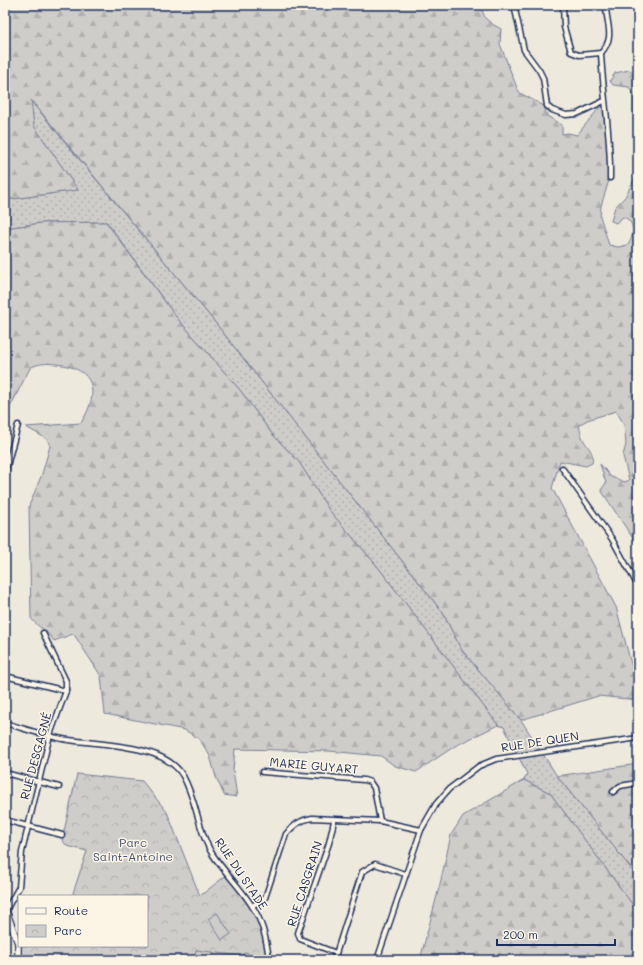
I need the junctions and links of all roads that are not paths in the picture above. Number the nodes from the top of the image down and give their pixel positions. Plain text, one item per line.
1 (514, 5) edge
2 (563, 5) edge
3 (606, 5) edge
4 (601, 53) junction
5 (604, 102) junction
6 (610, 178) dead end
7 (18, 425) dead end
8 (7, 455) edge
9 (562, 468) dead end
10 (5, 473) edge
11 (638, 586) edge
12 (43, 633) dead end
13 (5, 676) edge
14 (66, 691) junction
15 (5, 723) edge
16 (50, 735) junction
17 (638, 738) edge
18 (262, 772) dead end
19 (5, 773) edge
20 (39, 782) junction
21 (638, 783) edge
22 (58, 787) dead end
23 (613, 792) dead end
24 (5, 820) edge
25 (334, 821) junction
26 (380, 821) junction
27 (28, 826) junction
28 (421, 830) junction
29 (62, 835) dead end
30 (406, 874) junction
31 (252, 906) junction
32 (6, 909) edge
33 (336, 953) junction
34 (18, 960) edge
35 (269, 960) edge
36 (334, 960) edge
37 (377, 960) edge

1 - 5 street
2 - 4 street
3 - 4 street
4 - 5 street
5 - 6 street
7 - 8 street
8 - 10 street
9 - 11 street
12 - 14 street
13 - 14 street
14 - 16 street, RUE DESGAGNÉ
15 - 16 street, RUE DU STADE
16 - 20 street, RUE DESGAGNÉ
16 - 31 street, RUE DU STADE
17 - 28 street, RUE DE QUEN
18 - 26 street, MARIE GUYART
19 - 20 street
20 - 22 street
20 - 27 street, RUE DESGAGNÉ
21 - 23 street
24 - 27 street
25 - 26 street
25 - 31 street
25 - 33 street, RUE CASGRAIN
26 - 28 street
27 - 29 street
27 - 32 street, RUE DESGAGNÉ
28 - 30 street, RUE DE QUEN
30 - 33 street
30 - 37 street, RUE DE QUEN
31 - 35 street, RUE DU STADE
32 - 34 street
33 - 36 street

